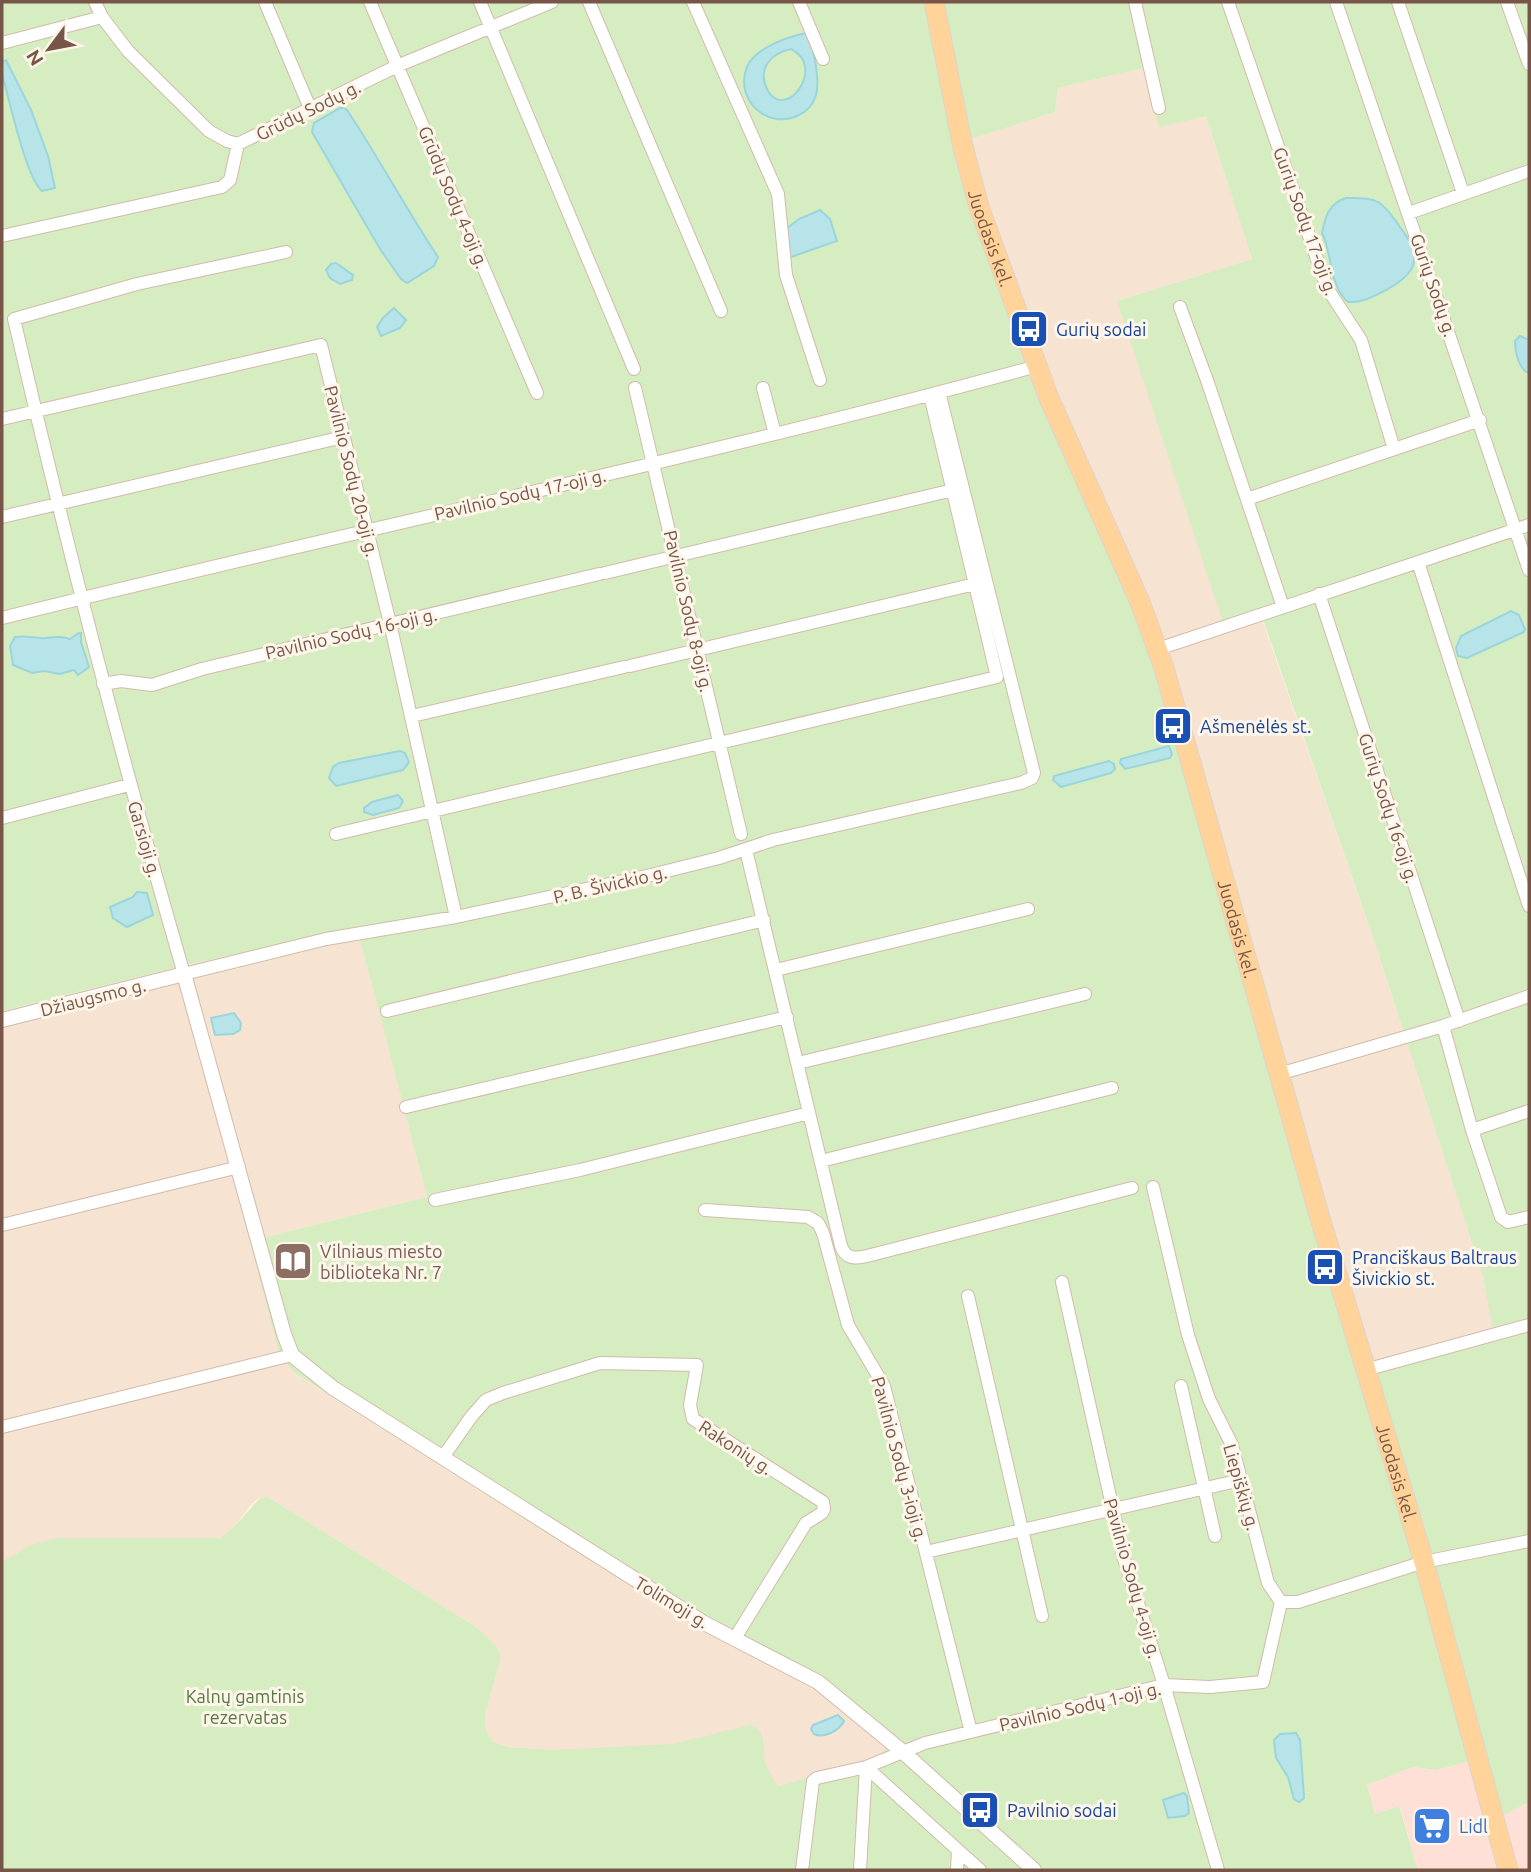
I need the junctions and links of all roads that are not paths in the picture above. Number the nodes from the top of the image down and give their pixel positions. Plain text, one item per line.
1 (95, 2) edge
2 (265, 2) edge
3 (370, 2) edge
4 (480, 2) edge
5 (552, 2) edge
6 (589, 2) edge
7 (693, 2) edge
8 (799, 2) edge
9 (934, 2) edge
10 (1135, 2) edge
11 (1228, 2) edge
12 (1336, 2) edge
13 (1398, 2) edge
14 (1507, 2) edge
15 (102, 17) junction
16 (491, 27) junction
17 (2, 43) edge
18 (823, 59) dead end
19 (1529, 64) edge
20 (397, 66) junction
21 (310, 108) junction
22 (1159, 108) dead end
23 (237, 144) junction
24 (1529, 171) edge
25 (1463, 193) junction
26 (1409, 213) junction
27 (2, 236) edge
28 (286, 252) dead end
29 (1180, 307) dead end
30 (721, 311) dead end
31 (1037, 366) junction
32 (634, 369) dead end
33 (820, 380) dead end
34 (635, 388) dead end
35 (763, 388) dead end
36 (537, 393) dead end
37 (935, 394) junction
38 (35, 411) junction
39 (2, 419) edge
40 (1480, 420) junction
41 (775, 434) junction
42 (343, 437) junction
43 (1394, 449) junction
44 (654, 463) junction
45 (953, 490) junction
46 (1247, 499) junction
47 (57, 505) junction
48 (2, 517) edge
49 (1529, 525) edge
50 (365, 529) junction
51 (1516, 530) junction
52 (676, 557) junction
53 (1418, 562) junction
54 (1529, 570) edge
55 (975, 584) junction
56 (1319, 594) junction
57 (80, 598) junction
58 (1283, 607) junction
59 (2, 618) edge
60 (390, 623) junction
61 (1158, 649) junction
62 (698, 650) junction
63 (103, 684) junction
64 (412, 716) junction
65 (720, 743) junction
66 (129, 785) junction
67 (433, 810) junction
68 (2, 818) edge
69 (336, 834) dead end
70 (741, 834) dead end
71 (746, 850) junction
72 (1529, 906) edge
73 (1028, 909) dead end
74 (456, 917) junction
75 (764, 920) junction
76 (776, 970) junction
77 (184, 974) junction
78 (1085, 995) dead end
79 (1529, 996) edge
80 (387, 1011) dead end
81 (787, 1017) junction
82 (2, 1020) edge
83 (1458, 1021) junction
84 (1443, 1026) junction
85 (798, 1063) junction
86 (1279, 1074) junction
87 (1112, 1088) dead end
88 (406, 1107) dead end
89 (1529, 1111) edge
90 (809, 1113) junction
91 (1472, 1130) junction
92 (821, 1161) junction
93 (239, 1167) junction
94 (1153, 1187) dead end
95 (1132, 1188) dead end
96 (435, 1200) dead end
97 (705, 1210) dead end
98 (1529, 1217) edge
99 (2, 1225) edge
100 (1062, 1282) dead end
101 (968, 1296) dead end
102 (1529, 1325) edge
103 (292, 1355) junction
104 (1366, 1370) junction
105 (1181, 1387) dead end
106 (2, 1427) edge
107 (443, 1457) junction
108 (1241, 1480) junction
109 (1205, 1488) junction
110 (1113, 1511) junction
111 (1022, 1530) junction
112 (1215, 1536) dead end
113 (1529, 1541) edge
114 (926, 1552) junction
115 (1423, 1562) junction
116 (1281, 1602) junction
117 (1042, 1616) dead end
118 (735, 1638) junction
119 (1164, 1685) junction
120 (971, 1732) junction
121 (903, 1752) junction
122 (866, 1767) junction
123 (958, 1851) junction
124 (802, 1870) edge
125 (860, 1870) edge
126 (957, 1870) edge
127 (980, 1870) edge
128 (1034, 1870) edge
129 (1218, 1870) edge
130 (1508, 1870) edge

1 - 15 street
2 - 21 street
3 - 20 street, Grūdų Sodų 4-oji g.
4 - 16 street
5 - 16 street, Grūdų Sodų g.
6 - 30 street
7 - 33 street
8 - 18 street
9 - 31 main road, Juodasis kel.
10 - 22 street
11 - 43 street, Gurių Sodų 17-oji g.
12 - 26 street, Gurių Sodų g.
13 - 25 street
14 - 19 street
15 - 17 street
15 - 23 street
16 - 20 street, Grūdų Sodų g.
16 - 32 street
20 - 21 street, Grūdų Sodų g.
20 - 36 street, Grūdų Sodų 4-oji g.
21 - 23 street, Grūdų Sodų g.
23 - 27 street, Grūdų Sodų g.
24 - 25 street
25 - 26 street
26 - 40 street, Gurių Sodų g.
28 - 38 street, Garsioji g.
29 - 46 street
31 - 37 street, Pavilnio Sodų 17-oji g.
31 - 61 main road, Juodasis kel.
34 - 44 street, Pavilnio Sodų 8-oji g.
35 - 41 street
37 - 41 street, Pavilnio Sodų 17-oji g.
37 - 45 street
37 - 71 street, P. B. Šivickio g.
38 - 39 street, Pavilnio Sodų 20-oji g.
38 - 42 street, Pavilnio Sodų 20-oji g.
38 - 47 street, Garsioji g.
40 - 43 street
40 - 51 street, Gurių Sodų g.
41 - 44 street, Pavilnio Sodų 17-oji g.
42 - 47 street
42 - 50 street, Pavilnio Sodų 20-oji g.
43 - 46 street
44 - 50 street, Pavilnio Sodų 17-oji g.
44 - 52 street, Pavilnio Sodų 8-oji g.
45 - 52 street, Pavilnio Sodų 16-oji g.
45 - 55 street
46 - 58 street
47 - 48 street
47 - 57 street, Garsioji g.
49 - 51 street
50 - 57 street, Pavilnio Sodų 17-oji g.
50 - 60 street, Pavilnio Sodų 20-oji g.
51 - 53 street
51 - 54 street, Gurių Sodų g.
52 - 60 street, Pavilnio Sodų 16-oji g.
52 - 62 street, Pavilnio Sodų 8-oji g.
53 - 56 street
53 - 72 street
55 - 62 street
55 - 65 street
56 - 58 street
56 - 83 street, Gurių Sodų 16-oji g.
57 - 59 street, Pavilnio Sodų 17-oji g.
57 - 63 street, Garsioji g.
58 - 61 street
60 - 63 street, Pavilnio Sodų 16-oji g.
60 - 64 street, Pavilnio Sodų 20-oji g.
61 - 86 main road, Juodasis kel.
62 - 64 street
62 - 65 street, Pavilnio Sodų 8-oji g.
63 - 66 street, Garsioji g.
64 - 67 street, Pavilnio Sodų 20-oji g.
65 - 67 street
65 - 70 street, Pavilnio Sodų 8-oji g.
66 - 68 street
66 - 77 street, Garsioji g.
67 - 69 street
67 - 74 street, Pavilnio Sodų 20-oji g.
71 - 74 street, P. B. Šivickio g.
71 - 75 street
73 - 76 street
74 - 77 street, P. B. Šivickio g.
75 - 76 street
75 - 80 street
76 - 81 street
77 - 82 street, Džiaugsmo g.
77 - 93 street, Garsioji g.
78 - 85 street
79 - 83 street
81 - 85 street
81 - 88 street
83 - 84 street
84 - 86 street
84 - 91 street
85 - 90 street
86 - 104 main road, Juodasis kel.
87 - 92 street
89 - 91 street
90 - 92 street
90 - 96 street
91 - 98 street
92 - 95 street
93 - 99 street
93 - 103 street, Garsioji g.
94 - 108 street, Liepiškių g.
97 - 114 street, Pavilnio Sodų 3-ioji g.
100 - 110 street, Pavilnio Sodų 4-oji g.
101 - 111 street
102 - 104 street
103 - 106 street
103 - 107 street, Tolimoji g.
104 - 115 main road, Juodasis kel.
105 - 109 street
107 - 118 street, Tolimoji g.
107 - 118 street, Rakonių g.
108 - 109 street
108 - 116 street, Liepiškių g.
109 - 110 street
109 - 112 street
110 - 111 street
110 - 119 street, Pavilnio Sodų 4-oji g.
111 - 114 street
111 - 117 street
113 - 115 street
114 - 120 street, Pavilnio Sodų 3-ioji g.
115 - 116 street
115 - 130 main road, Juodasis kel.
116 - 119 street, Pavilnio Sodų 1-oji g.
118 - 121 street, Tolimoji g.
119 - 120 street, Pavilnio Sodų 1-oji g.
119 - 129 street, Pavilnio Sodų 4-oji g.
120 - 121 street, Pavilnio Sodų 1-oji g.
121 - 122 street, Pavilnio Sodų 1-oji g.
121 - 128 street, Tolimoji g.
122 - 123 street
122 - 124 street, Pavilnio Sodų 1-oji g.
122 - 125 street
123 - 126 street
123 - 127 street

